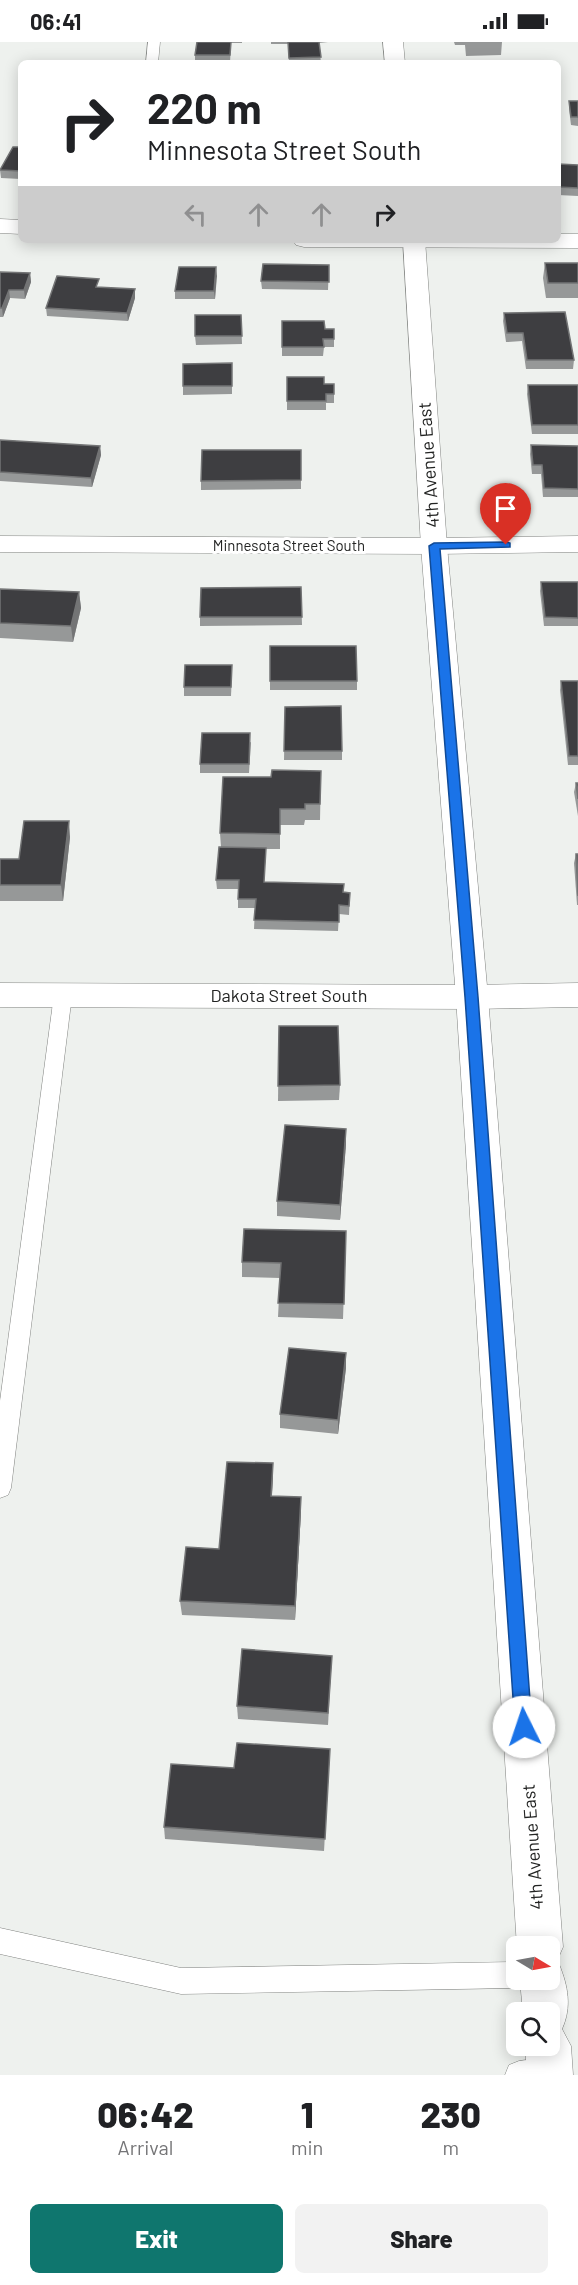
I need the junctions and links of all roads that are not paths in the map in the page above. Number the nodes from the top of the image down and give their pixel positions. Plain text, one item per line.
1 (154, 42) edge
2 (393, 42) edge
3 (152, 60) edge
4 (395, 60) edge
5 (0, 226) edge
6 (18, 227) edge
7 (561, 241) edge
8 (578, 241) edge
9 (414, 243) edge
10 (0, 544) edge
11 (578, 544) edge
12 (434, 546) junction
13 (0, 995) edge
14 (63, 995) junction
15 (578, 995) edge
16 (472, 997) junction
17 (0, 1488) edge
18 (539, 1936) edge
19 (0, 1941) edge
20 (506, 1975) edge

1 - 3 lane
2 - 4 street
5 - 6 street
7 - 8 street
9 - 12 street, 4th Avenue East
10 - 12 street, Minnesota Street South
11 - 12 street, Minnesota Street South
12 - 16 street, 4th Avenue East
13 - 14 street, Dakota Street South
14 - 16 street, Dakota Street South
14 - 17 lane
15 - 16 street, Dakota Street South
16 - 18 street, 4th Avenue East
19 - 20 lane

